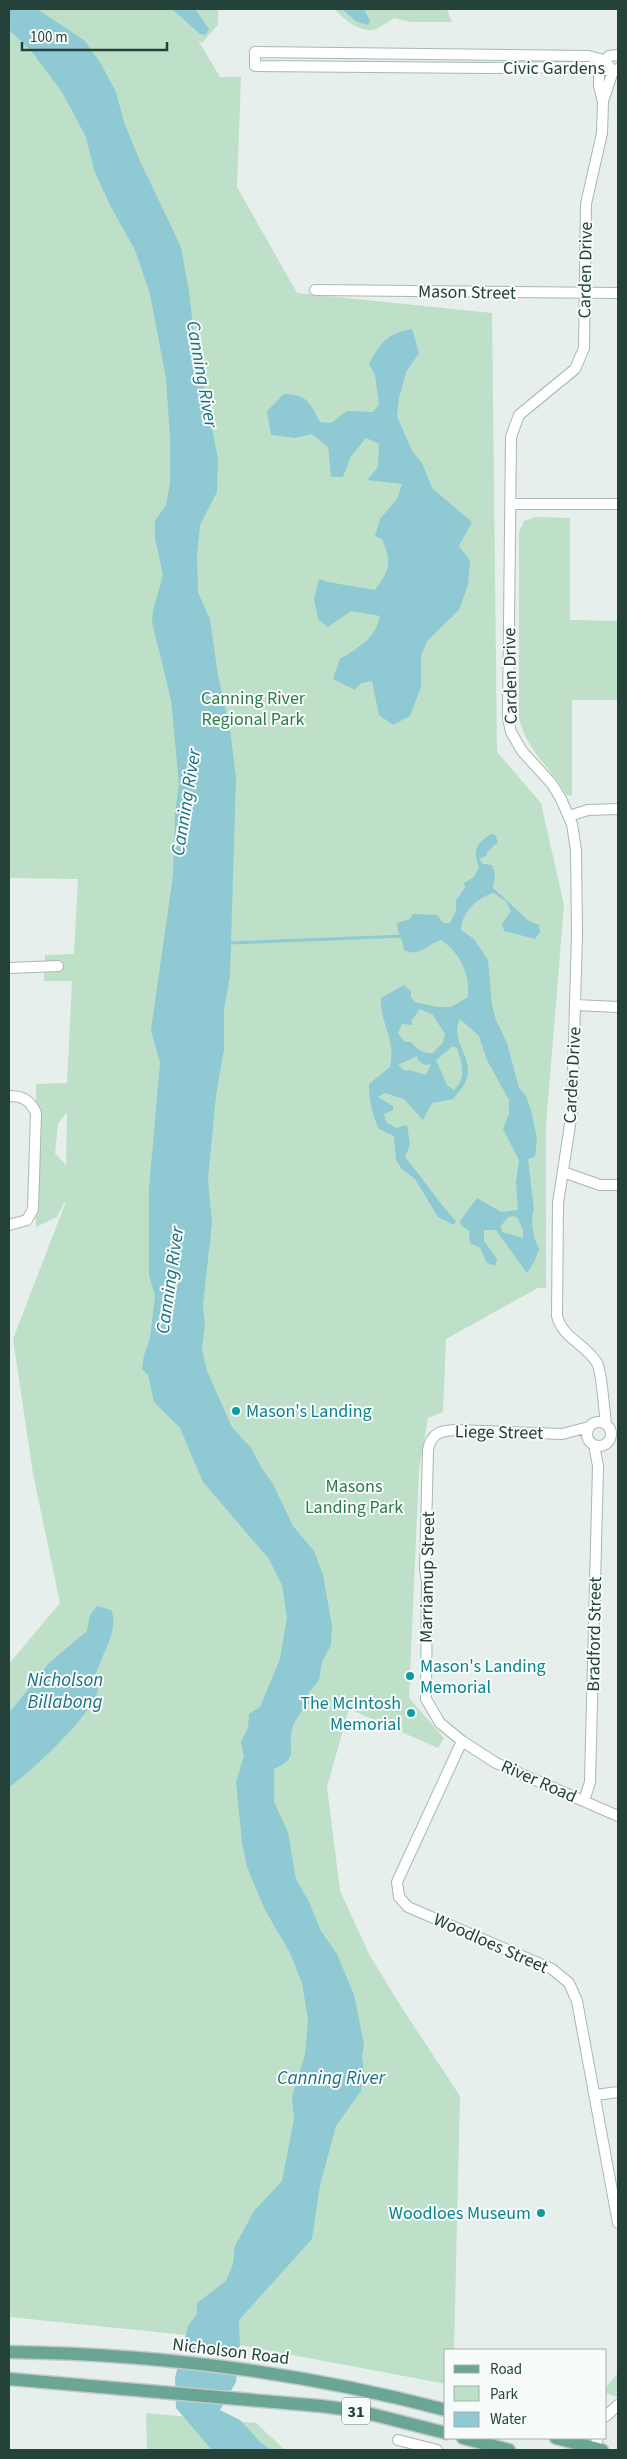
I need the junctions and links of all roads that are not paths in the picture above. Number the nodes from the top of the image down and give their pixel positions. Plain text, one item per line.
1 (618, 55) edge
2 (602, 63) junction
3 (616, 70) edge
4 (603, 102) junction
5 (315, 290) dead end
6 (585, 293) junction
7 (618, 293) edge
8 (511, 504) junction
9 (618, 504) edge
10 (618, 809) edge
11 (569, 816) junction
12 (58, 966) dead end
13 (9, 968) edge
14 (575, 1005) junction
15 (618, 1008) edge
16 (9, 1096) edge
17 (563, 1172) junction
18 (618, 1185) edge
19 (9, 1225) edge
20 (601, 1393) junction
21 (606, 1425) junction
22 (618, 1430) edge
23 (437, 1433) joint
24 (591, 1433) junction
25 (612, 1442) edge
26 (598, 1466) junction
27 (462, 1741) junction
28 (584, 1800) junction
29 (618, 1816) edge
30 (618, 2092) edge
31 (596, 2096) junction
32 (618, 2223) edge
33 (9, 2352) edge
34 (9, 2379) edge
35 (618, 2404) edge
36 (444, 2409) edge
37 (607, 2415) edge
38 (444, 2432) edge
39 (467, 2439) edge
40 (561, 2439) edge
41 (398, 2440) dead end
42 (597, 2447) edge
43 (437, 2450) edge
44 (509, 2450) edge

1 - 2 street
2 - 2 street, Civic Gardens
2 - 3 street, Civic Gardens
2 - 4 street, Carden Drive
3 - 4 street, Carden Drive
4 - 6 street, Carden Drive
5 - 6 street, Mason Street
6 - 7 street, Mason Street
6 - 8 street, Carden Drive
8 - 9 street
8 - 11 street, Carden Drive
10 - 11 street
11 - 14 street, Carden Drive
12 - 13 street
14 - 15 street
14 - 17 street, Carden Drive
16 - 19 street
17 - 18 street
17 - 20 street, Carden Drive
20 - 21 street, Carden Drive
20 - 24 street, Carden Drive
21 - 22 street, Liege Street
21 - 24 street, Liege Street
21 - 25 street
23 - 24 street, Liege Street
23 - 27 street, Marriamup Street
24 - 25 street, Liege Street
24 - 26 street, Bradford Street
25 - 26 street, Bradford Street
26 - 28 street, Bradford Street
27 - 28 street, River Road
27 - 31 street, Woodloes Street
28 - 29 street, River Road
30 - 31 street
31 - 32 street, Woodloes Street
33 - 36 main road, Nicholson Road / 31
34 - 38 main road, 31
35 - 37 street
39 - 44 main road
40 - 42 main road
41 - 43 street

